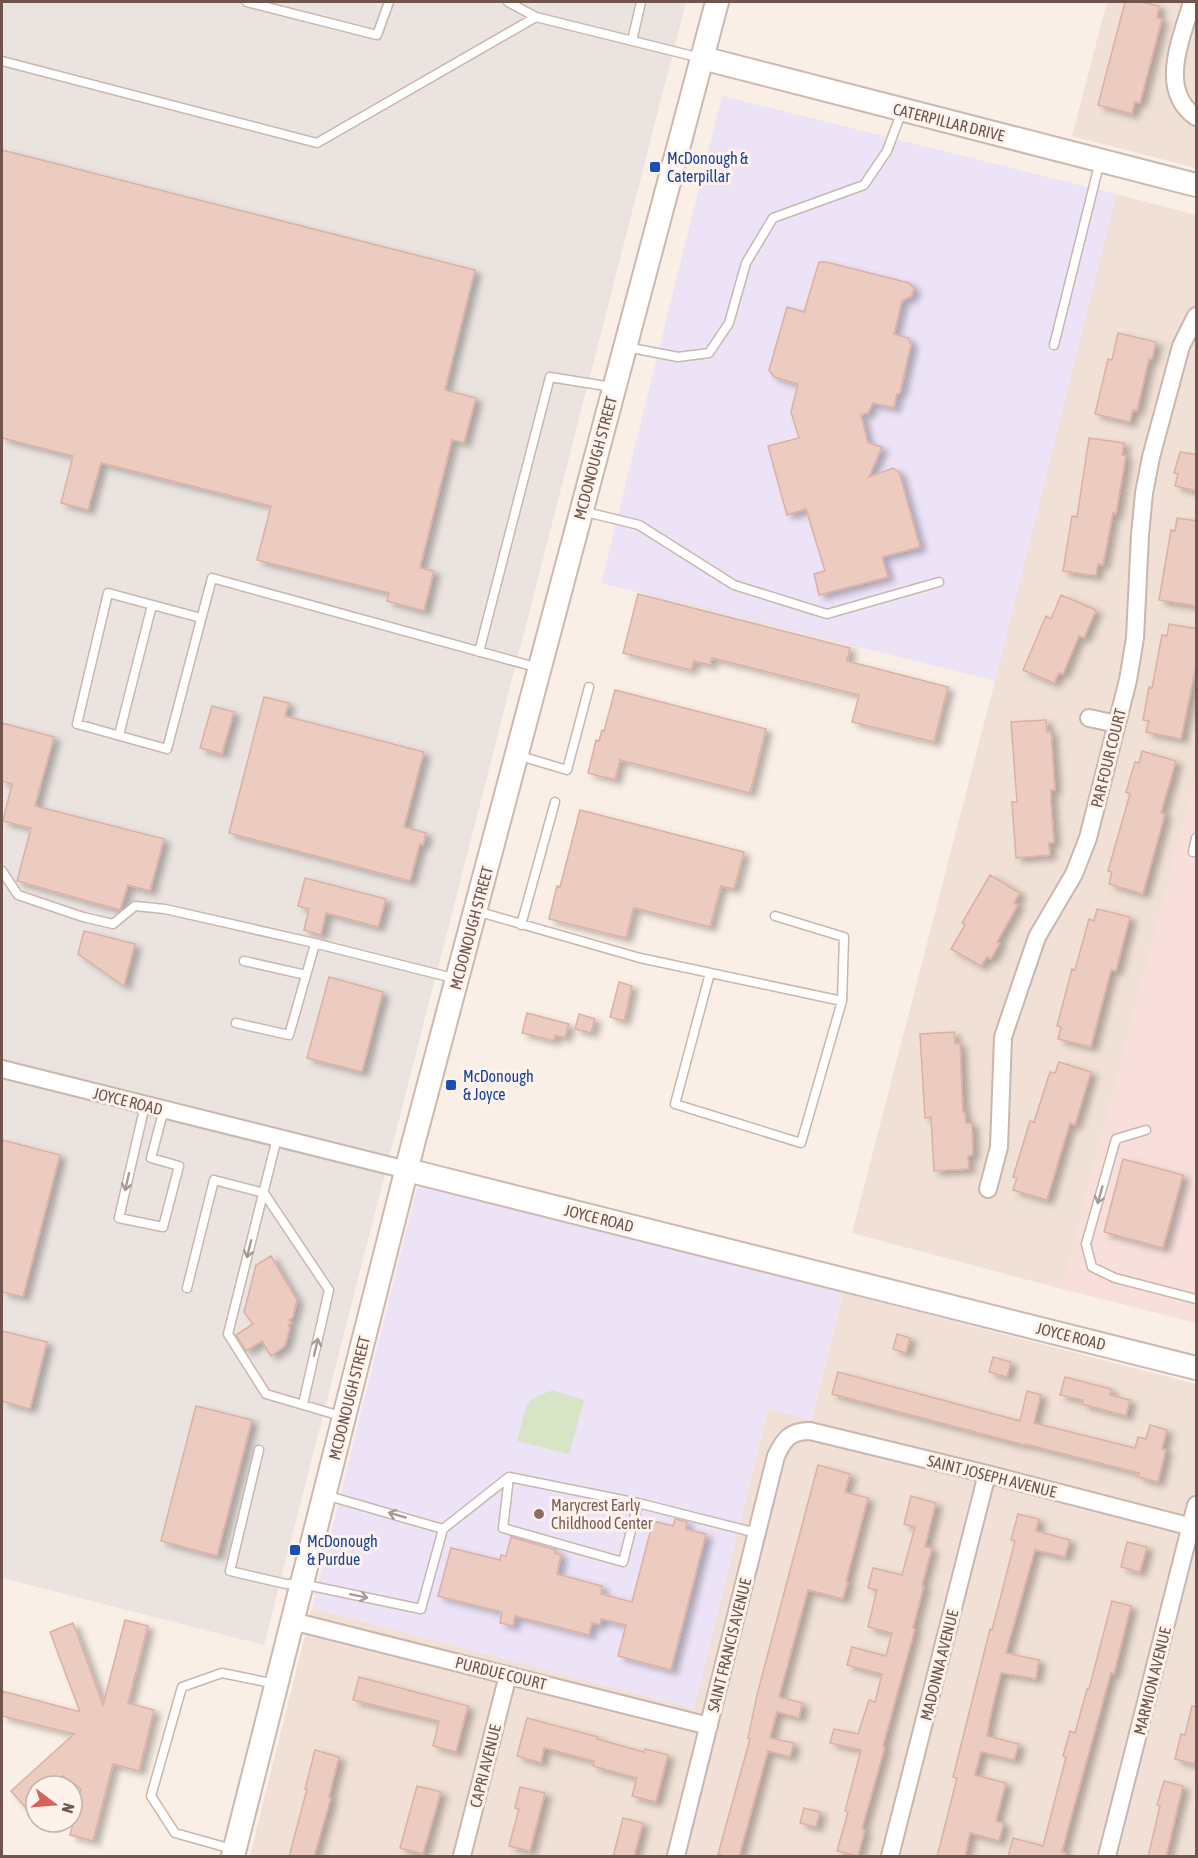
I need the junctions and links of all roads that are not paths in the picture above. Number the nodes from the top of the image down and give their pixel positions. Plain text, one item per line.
1 (247, 2) edge
2 (389, 2) edge
3 (508, 2) edge
4 (641, 2) edge
5 (717, 2) edge
6 (1192, 2) edge
7 (536, 17) junction
8 (632, 41) junction
9 (702, 58) junction
10 (2, 61) edge
11 (903, 110) junction
12 (1197, 117) edge
13 (1100, 161) junction
14 (1197, 185) edge
15 (1197, 316) edge
16 (1054, 345) dead end
17 (625, 347) junction
18 (614, 387) junction
19 (582, 511) junction
20 (939, 582) dead end
21 (152, 605) junction
22 (201, 618) junction
23 (479, 652) junction
24 (540, 668) junction
25 (589, 687) dead end
26 (1089, 718) dead end
27 (1117, 724) junction
28 (119, 735) junction
29 (516, 755) junction
30 (555, 802) dead end
31 (1197, 838) edge
32 (1193, 852) dead end
33 (2, 871) edge
34 (475, 911) junction
35 (775, 916) dead end
36 (521, 925) junction
37 (315, 944) junction
38 (244, 961) dead end
39 (710, 973) junction
40 (306, 975) junction
41 (457, 979) junction
42 (842, 1001) junction
43 (236, 1023) dead end
44 (2, 1069) edge
45 (145, 1105) junction
46 (164, 1109) junction
47 (1146, 1130) dead end
48 (277, 1138) junction
49 (134, 1154) junction
50 (151, 1158) junction
51 (407, 1170) junction
52 (988, 1189) dead end
53 (264, 1193) junction
54 (187, 1288) dead end
55 (1197, 1299) edge
56 (1196, 1365) edge
57 (303, 1404) junction
58 (344, 1418) junction
59 (787, 1436) joint
60 (259, 1450) dead end
61 (987, 1474) junction
62 (509, 1477) junction
63 (324, 1494) junction
64 (638, 1503) junction
65 (1197, 1505) edge
66 (1194, 1528) edge
67 (443, 1529) junction
68 (758, 1533) junction
69 (302, 1584) junction
70 (292, 1622) junction
71 (508, 1675) junction
72 (276, 1684) junction
73 (709, 1726) junction
74 (233, 1853) edge
75 (462, 1857) edge
76 (676, 1857) edge
77 (890, 1857) edge
78 (1107, 1857) edge

1 - 2 lane
3 - 7 lane
4 - 8 lane
5 - 9 street, MCDONOUGH STREET
6 - 12 street
7 - 8 lane
7 - 10 lane
8 - 9 lane
9 - 11 street, CATERPILLAR DRIVE
9 - 17 street, MCDONOUGH STREET
11 - 13 street, CATERPILLAR DRIVE
11 - 17 lane
13 - 14 street, CATERPILLAR DRIVE
13 - 16 lane
15 - 27 street, PAR FOUR COURT
17 - 18 street, MCDONOUGH STREET
18 - 19 street, MCDONOUGH STREET
18 - 23 lane
19 - 20 lane
19 - 24 street, MCDONOUGH STREET
21 - 22 lane
21 - 28 lane
21 - 28 lane
22 - 23 lane
22 - 28 lane
23 - 24 lane
24 - 29 street, MCDONOUGH STREET
25 - 29 lane
26 - 27 street
27 - 52 street, PAR FOUR COURT
29 - 34 street, MCDONOUGH STREET
30 - 36 lane
31 - 32 lane
33 - 37 lane
34 - 36 lane
34 - 41 street, MCDONOUGH STREET
35 - 42 lane
36 - 39 lane
37 - 40 lane
37 - 41 lane
38 - 40 lane
39 - 42 lane
39 - 42 lane
40 - 43 lane
41 - 51 street, MCDONOUGH STREET
44 - 45 street, JOYCE ROAD
45 - 46 street, JOYCE ROAD
45 - 49 lane
46 - 48 street, JOYCE ROAD
46 - 50 lane
47 -> 55 lane
48 - 51 street, JOYCE ROAD
48 - 53 lane
49 - 50 lane
49 -> 50 lane
51 - 56 street, JOYCE ROAD
51 - 58 street, MCDONOUGH STREET
53 - 54 lane
57 -> 53 lane
53 -> 57 lane
57 - 58 lane
58 - 63 street, MCDONOUGH STREET
59 - 61 street, SAINT JOSEPH AVENUE
59 - 68 street, SAINT FRANCIS AVENUE
60 - 69 lane
61 - 66 street, SAINT JOSEPH AVENUE
61 - 77 street, MADONNA AVENUE
62 - 64 lane
62 - 64 lane
62 - 67 lane
67 -> 63 lane
63 - 69 street, MCDONOUGH STREET
64 - 68 lane
65 - 66 street, MARMION AVENUE
66 - 78 street, MARMION AVENUE
69 -> 67 lane
68 - 73 street, SAINT FRANCIS AVENUE
69 - 70 street, MCDONOUGH STREET
70 - 71 street, PURDUE COURT
70 - 72 street, MCDONOUGH STREET
71 - 73 street, PURDUE COURT
71 - 75 street, CAPRI AVENUE
72 - 74 street, MCDONOUGH STREET
72 - 74 lane
73 - 76 street, SAINT FRANCIS AVENUE

